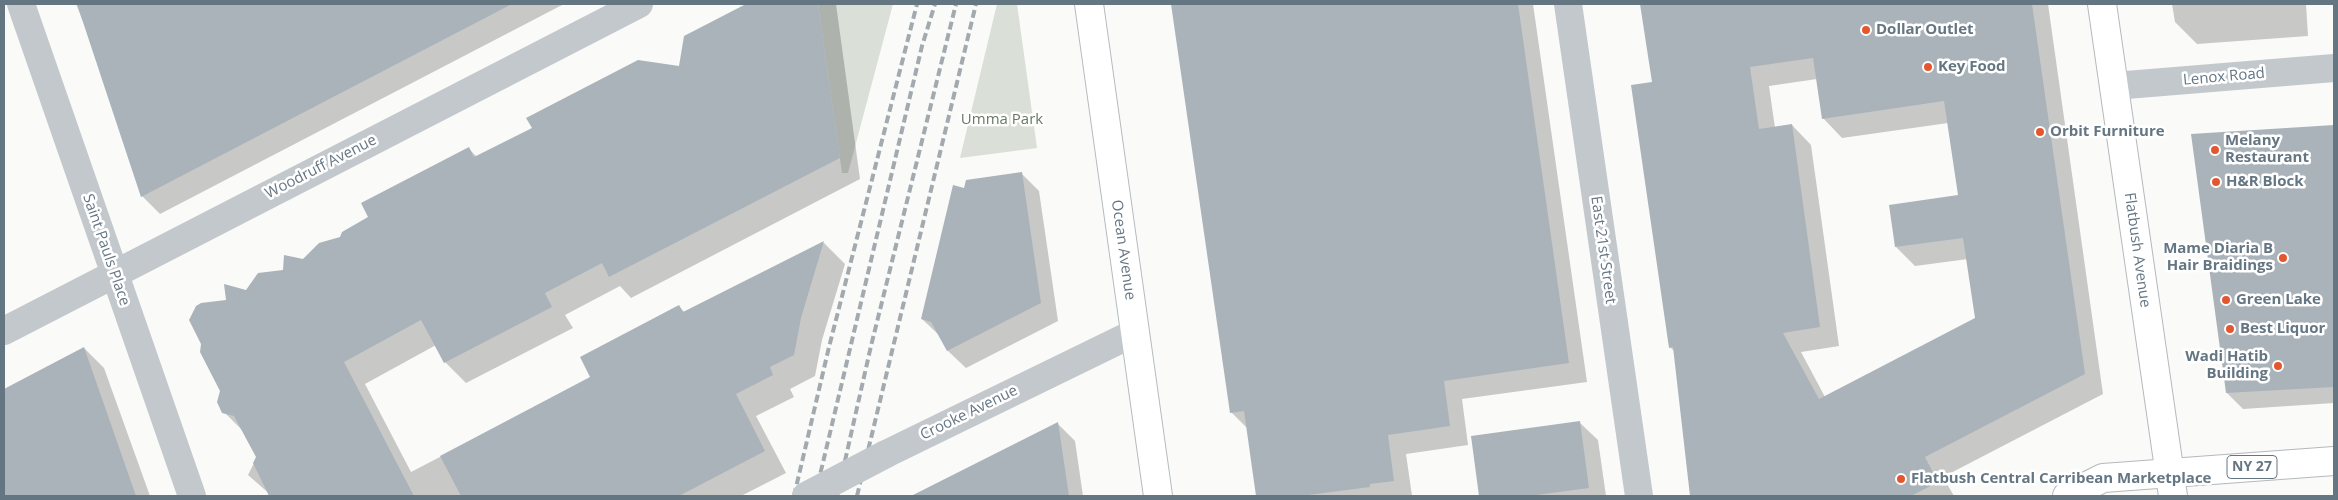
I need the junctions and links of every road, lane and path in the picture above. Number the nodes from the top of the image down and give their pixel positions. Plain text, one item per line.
1 (21, 4) edge
2 (639, 4) edge
3 (1088, 4) edge
4 (1568, 4) edge
5 (2102, 4) edge
6 (2334, 68) edge
7 (2114, 86) junction
8 (114, 274) junction
9 (4, 331) edge
10 (1134, 333) junction
11 (2334, 462) edge
12 (2171, 485) edge
13 (192, 496) edge
14 (806, 496) edge
15 (1158, 496) edge
16 (1639, 496) edge
17 (2067, 496) edge

1 - 8 street, Saint Pauls Place
2 - 8 street, Woodruff Avenue
3 - 10 main road, Ocean Avenue
4 - 16 street, East 21st Street
5 - 7 main road, Flatbush Avenue
6 - 7 street, Lenox Road
7 - 12 main road, Flatbush Avenue
8 - 9 street, Woodruff Avenue
8 - 13 street, Saint Pauls Place
10 - 14 street, Crooke Avenue, bridge
10 - 15 main road, Ocean Avenue
11 - 12 main road, NY 27
12 - 17 main road, NY 27

